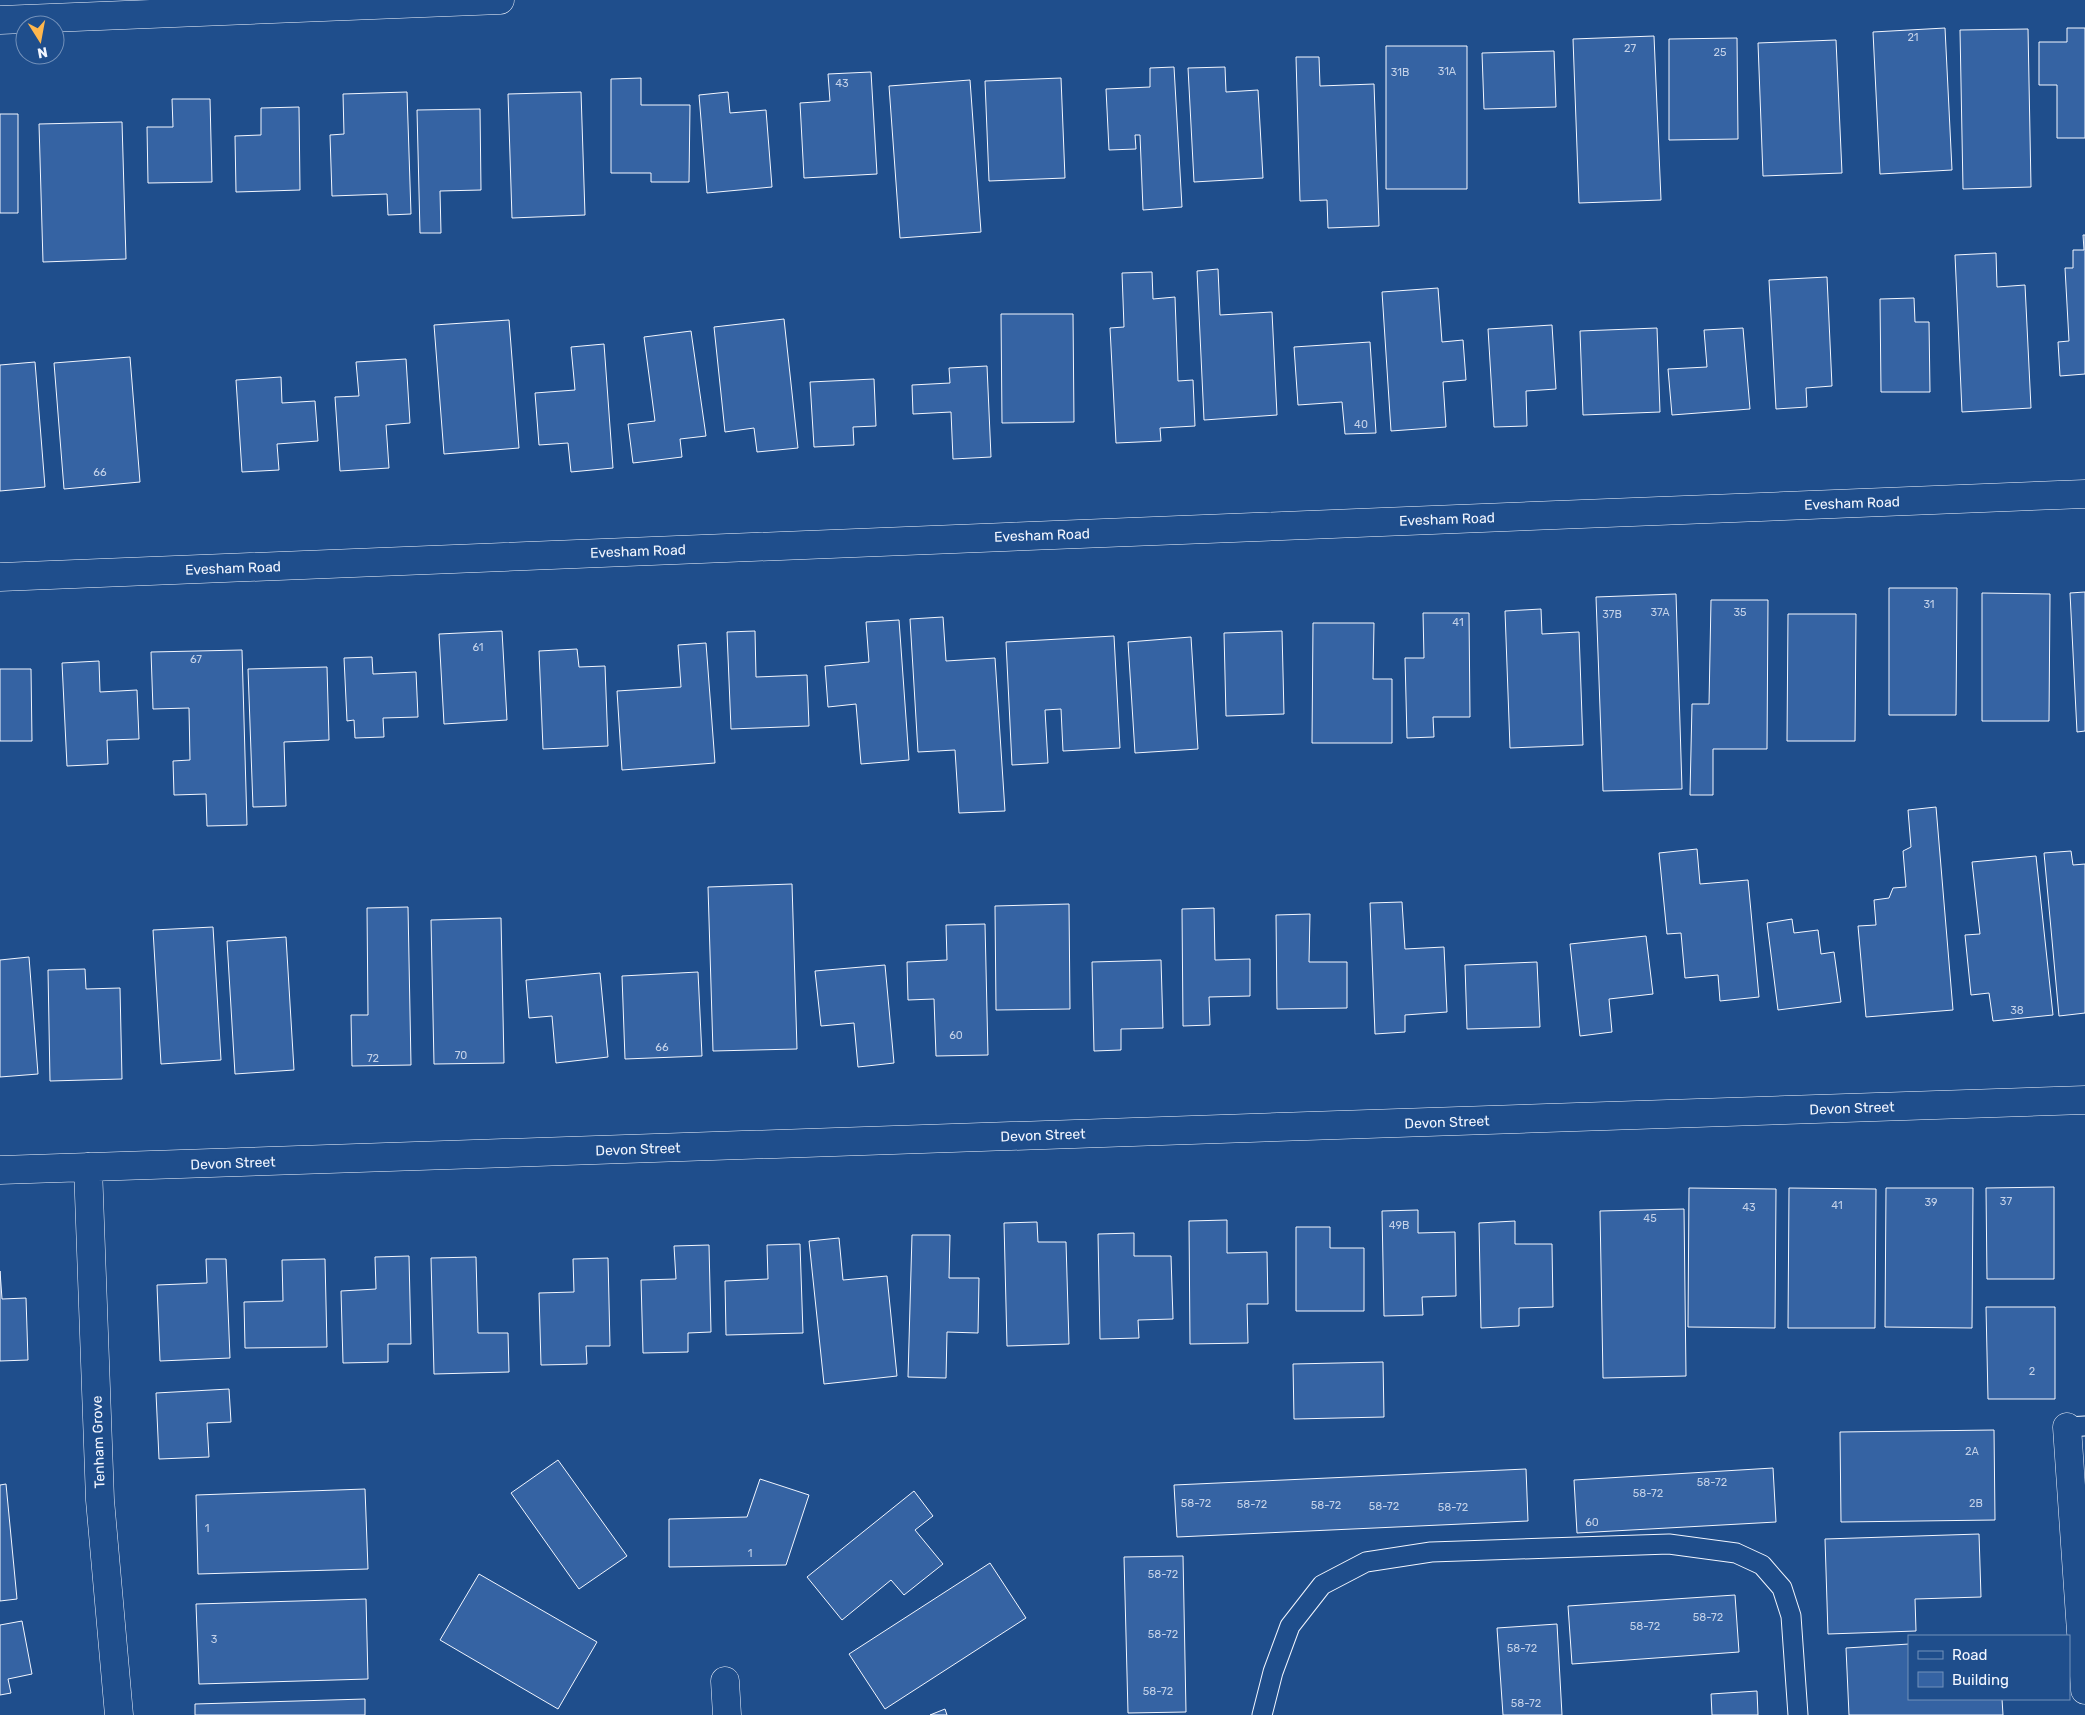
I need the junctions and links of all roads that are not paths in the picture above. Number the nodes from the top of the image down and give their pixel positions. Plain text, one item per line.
1 (500, 0) edge
2 (0, 20) edge
3 (2085, 494) edge
4 (0, 577) edge
5 (2085, 1100) edge
6 (88, 1168) junction
7 (0, 1170) edge
8 (2076, 1426) edge
9 (724, 1681) dead end
10 (2085, 1690) edge
11 (118, 1715) edge
12 (727, 1715) edge
13 (1262, 1715) edge
14 (1798, 1715) edge

1 - 2 street
3 - 4 street, Evesham Road
5 - 6 street, Devon Street
6 - 7 street, Devon Street
6 - 11 street, Tenham Grove
8 - 10 street
9 - 12 street
13 - 14 lane

